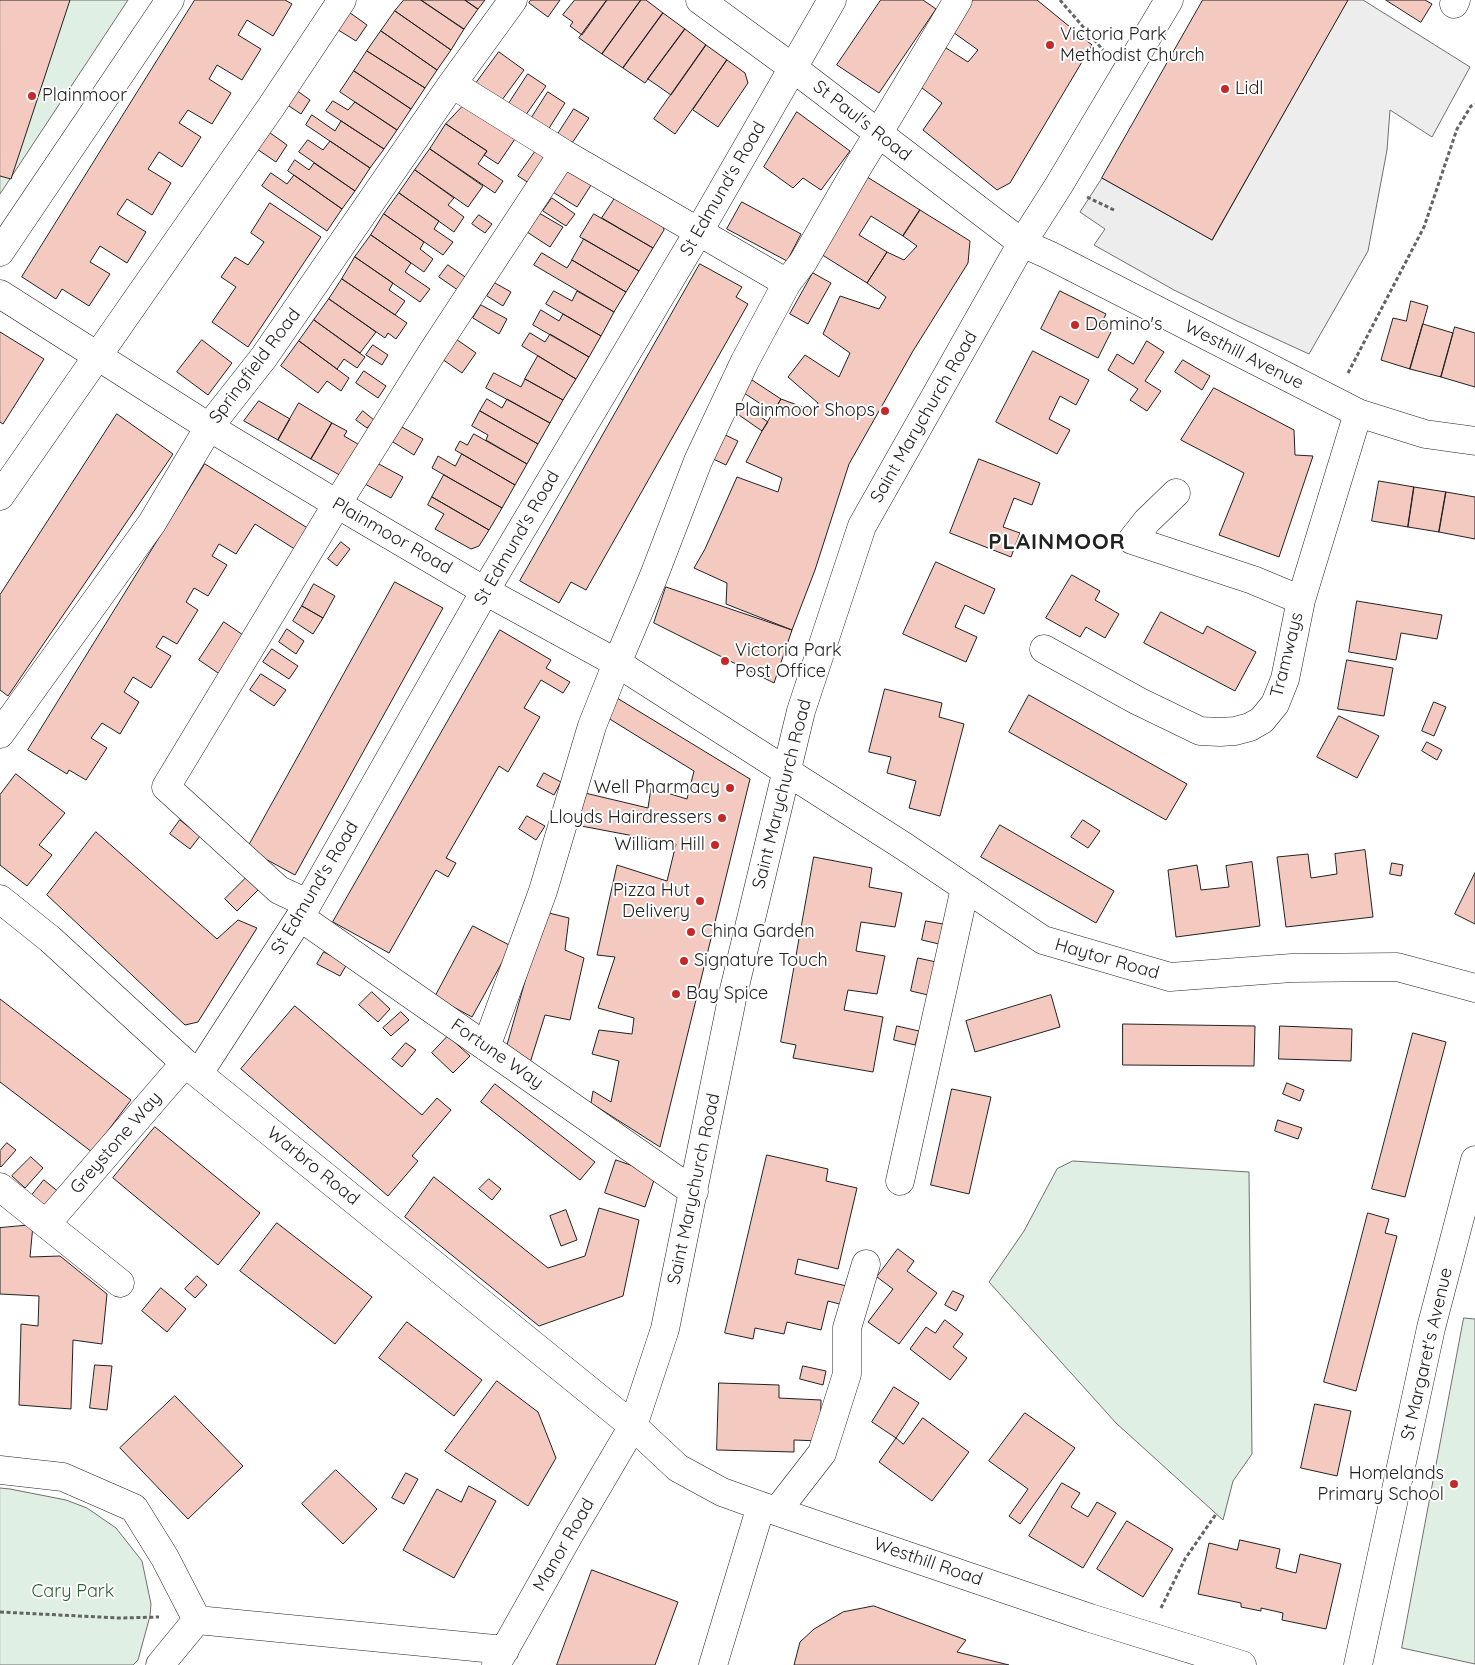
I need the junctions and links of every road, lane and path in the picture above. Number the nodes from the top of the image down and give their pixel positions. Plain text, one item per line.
1 (170, 0) edge
2 (342, 0) edge
3 (513, 0) edge
4 (700, 0) edge
5 (832, 0) edge
6 (958, 0) edge
7 (1060, 0) edge
8 (1169, 0) edge
9 (793, 68) junction
10 (1124, 75) junction
11 (452, 84) junction
12 (1475, 104) edge
13 (878, 134) junction
14 (563, 153) junction
15 (699, 231) junction
16 (1022, 244) junction
17 (0, 252) edge
18 (787, 283) junction
19 (0, 294) edge
20 (96, 356) junction
21 (1334, 400) junction
22 (1358, 413) junction
23 (209, 427) junction
24 (1475, 441) edge
25 (1176, 493) dead end
26 (0, 496) edge
27 (336, 504) junction
28 (485, 591) junction
29 (1301, 600) junction
30 (1044, 649) dead end
31 (617, 663) junction
32 (4, 720) edge
33 (787, 772) junction
34 (965, 888) junction
35 (0, 899) edge
36 (304, 910) junction
37 (1475, 988) edge
38 (486, 1047) junction
39 (192, 1068) junction
40 (1475, 1160) edge
41 (900, 1181) dead end
42 (0, 1187) edge
43 (694, 1192) junction
44 (46, 1223) junction
45 (866, 1264) dead end
46 (120, 1283) dead end
47 (633, 1426) junction
48 (0, 1470) edge
49 (769, 1509) junction
50 (1216, 1514) dead end
51 (0, 1612) edge
52 (197, 1620) junction
53 (1147, 1636) junction
54 (501, 1658) edge
55 (160, 1665) edge
56 (713, 1665) edge
57 (1242, 1665) edge
58 (1358, 1665) edge

1 - 17 street
2 - 20 street
3 - 11 street, Springfield Road
4 - 9 street, St Paul's Road
5 - 9 street, St Edmund's Road
6 - 13 street
7 - 10 path
8 - 10 street, Saint Marychurch Road
9 - 13 street, St Paul's Road
9 - 15 street, St Edmund's Road
10 - 16 street, Saint Marychurch Road
11 - 14 street
11 - 23 street, Springfield Road
12 - 21 path
13 - 16 street, St Paul's Road
13 - 18 street
14 - 15 street
14 - 27 street
15 - 18 street
15 - 28 street, St Edmund's Road
16 - 21 street, Westhill Avenue
16 - 33 street, Saint Marychurch Road
18 - 31 street
19 - 20 street, Plainmoor Road
20 - 23 street, Plainmoor Road
20 - 26 street
21 - 22 street, Westhill Avenue
22 - 24 street, Westhill Avenue
22 - 29 street, Tramways
23 - 27 street, Plainmoor Road
23 - 32 street, Springfield Road
25 - 29 street
27 - 28 street, Plainmoor Road
27 - 36 street, Fortune Way
28 - 31 street, Plainmoor Road
28 - 36 street, St Edmund's Road
29 - 30 street, Tramways
31 - 33 street, Plainmoor Road
31 - 38 street
33 - 34 street, Haytor Road
33 - 43 street, Saint Marychurch Road
34 - 37 street, Haytor Road
34 - 41 street
35 - 39 street, Warbro Road
36 - 38 street, Fortune Way
36 - 39 street, St Edmund's Road
38 - 43 street, Fortune Way
39 - 44 street, Greystone Way
39 - 47 street, Warbro Road
40 - 58 street, St Margaret's Avenue
42 - 44 street
43 - 47 street, Saint Marychurch Road
44 - 46 street
45 - 49 street
47 - 49 street, Westhill Road
47 - 54 street, Manor Road
48 - 52 street
49 - 53 street, Westhill Road
49 - 56 street
50 - 53 path
51 - 52 path
52 - 54 street
52 - 55 street
53 - 57 street, Westhill Road

